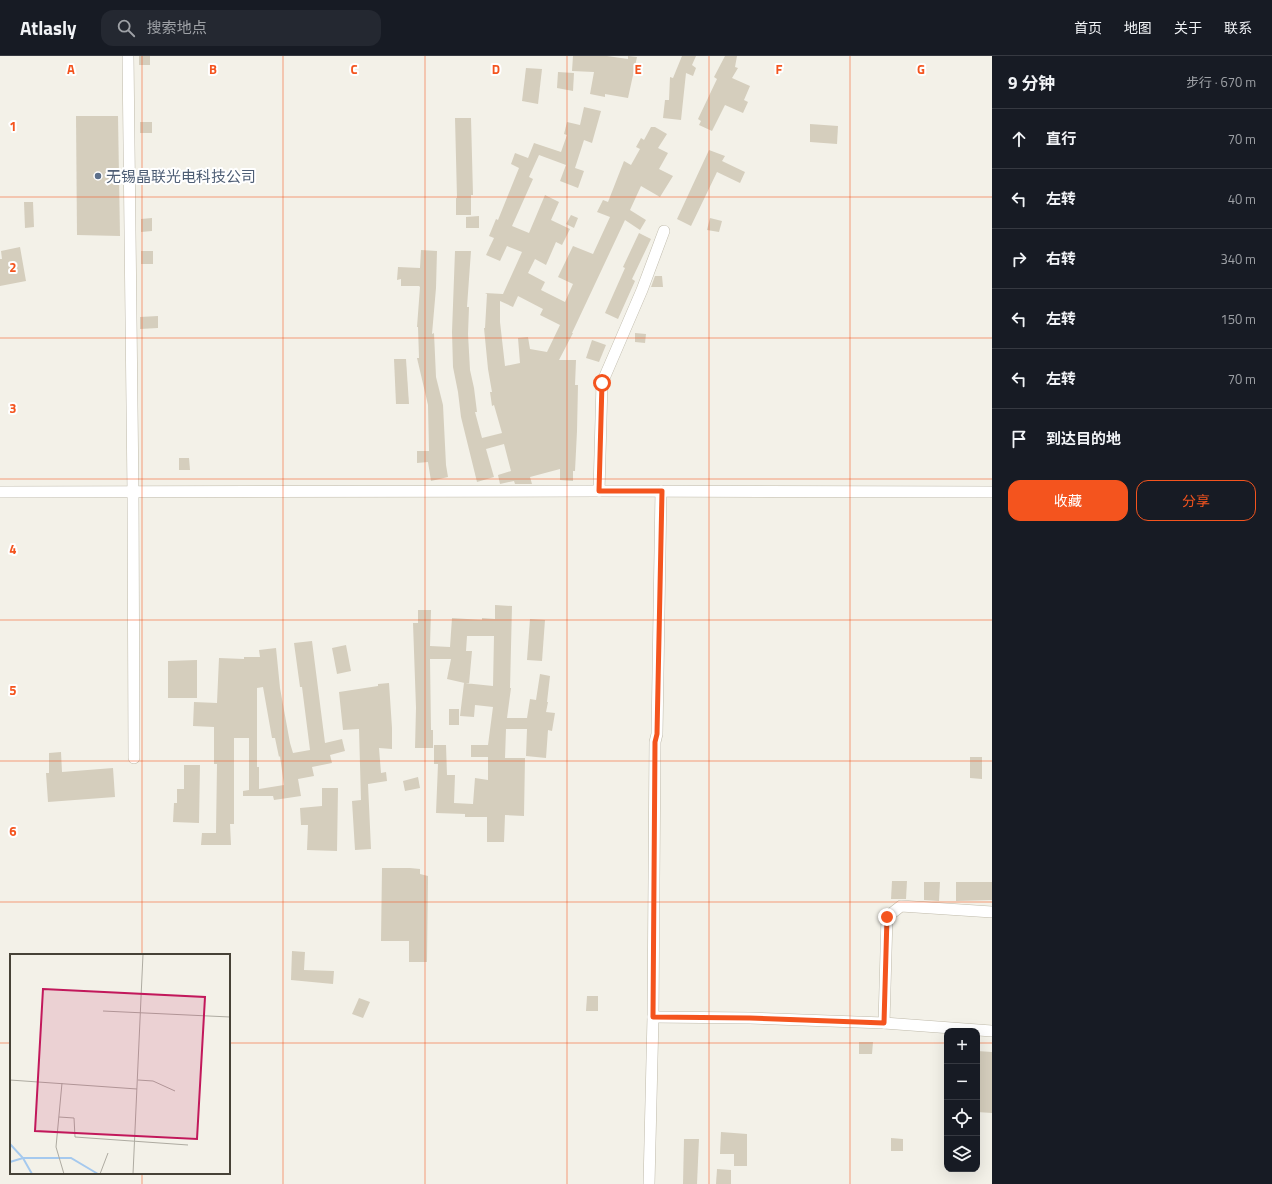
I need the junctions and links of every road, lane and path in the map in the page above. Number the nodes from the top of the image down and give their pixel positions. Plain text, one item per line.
1 (128, 56) edge
2 (664, 231) dead end
3 (599, 491) junction
4 (662, 491) junction
5 (0, 492) edge
6 (133, 492) junction
7 (992, 492) edge
8 (134, 758) dead end
9 (992, 912) edge
10 (653, 1017) junction
11 (884, 1023) junction
12 (992, 1031) edge
13 (649, 1184) edge

1 - 6 street
2 - 3 street
3 - 4 street
3 - 6 street
4 - 7 street
4 - 10 street
5 - 6 street
6 - 8 street
9 - 11 street
10 - 11 street
10 - 13 street
11 - 12 street

